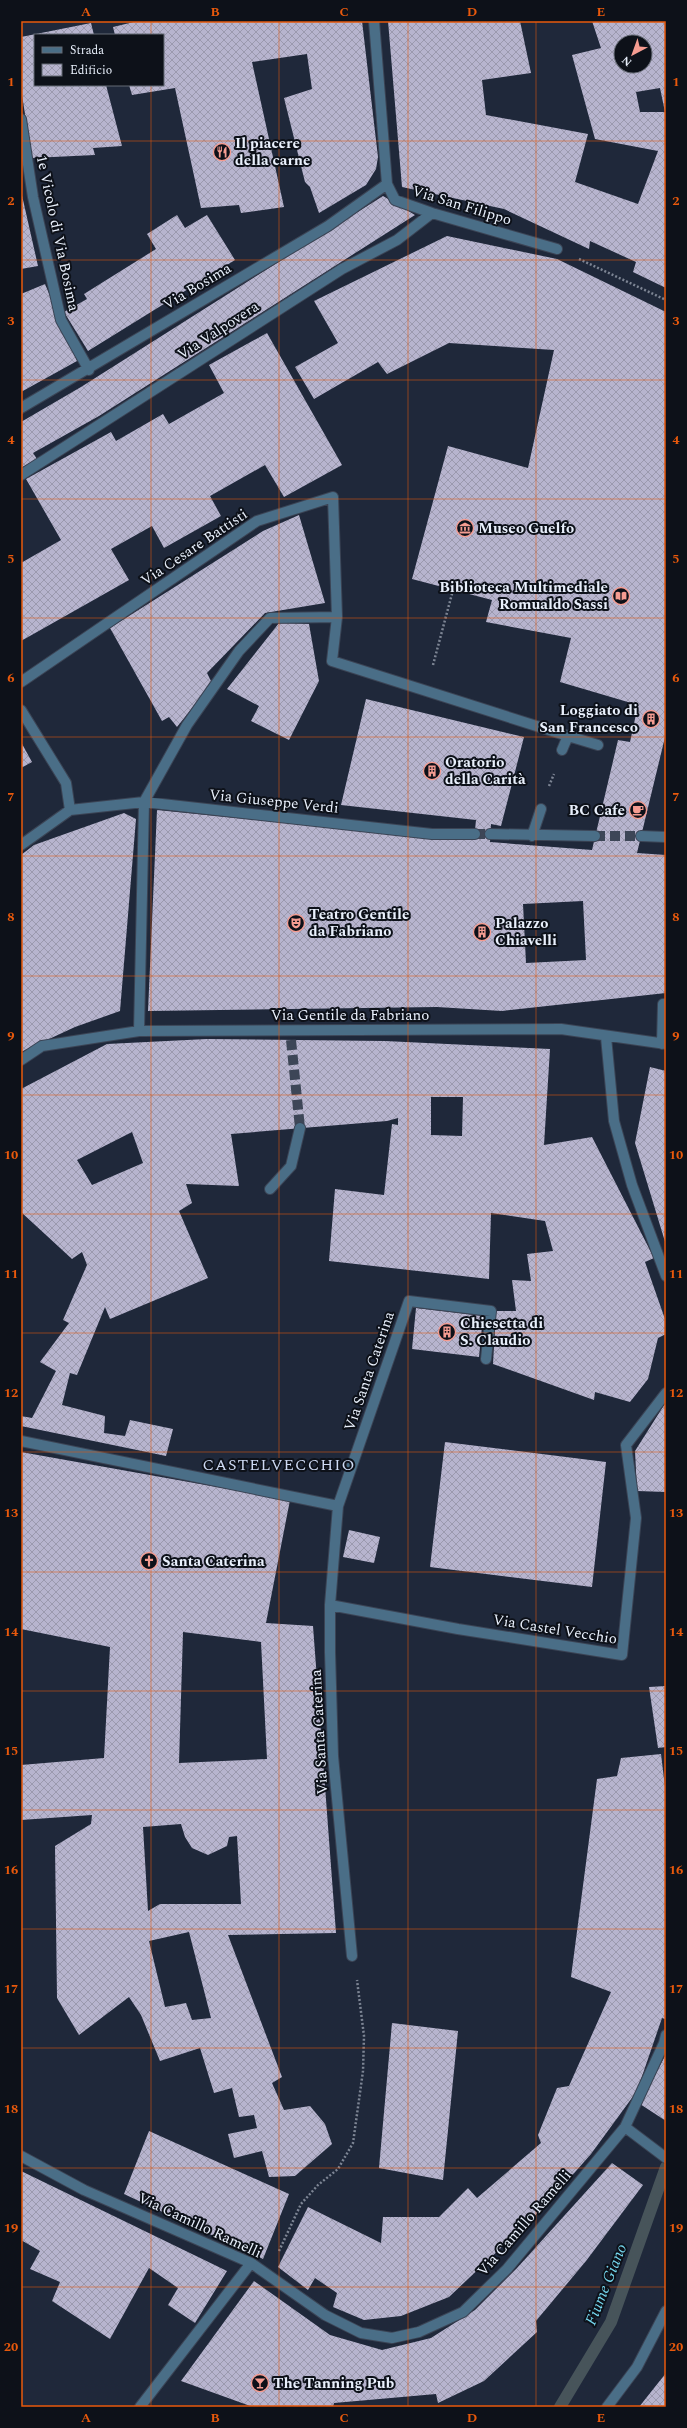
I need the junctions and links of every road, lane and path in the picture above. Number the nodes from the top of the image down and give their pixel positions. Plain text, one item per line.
1 (374, 21) edge
2 (21, 119) edge
3 (387, 184) junction
4 (432, 213) junction
5 (557, 249) joint
6 (666, 300) edge
7 (89, 370) junction
8 (21, 408) edge
9 (21, 475) edge
10 (453, 590) dead end
11 (337, 617) junction
12 (21, 682) edge
13 (426, 691) junction
14 (21, 710) edge
15 (568, 736) junction
16 (598, 745) dead end
17 (562, 750) joint
18 (144, 802) junction
19 (70, 810) junction
20 (541, 810) joint
21 (475, 834) tunnel mouth
22 (490, 834) tunnel mouth
23 (532, 836) junction
24 (595, 836) tunnel mouth
25 (641, 836) tunnel mouth
26 (666, 837) edge
27 (21, 845) edge
28 (666, 1004) edge
29 (139, 1032) junction
30 (606, 1037) junction
31 (664, 1044) edge
32 (21, 1060) edge
33 (300, 1128) tunnel mouth
34 (270, 1189) dead end
35 (666, 1276) edge
36 (486, 1359) dead end
37 (666, 1393) edge
38 (21, 1441) edge
39 (338, 1506) junction
40 (330, 1605) junction
41 (352, 1956) joint
42 (666, 2035) edge
43 (625, 2127) junction
44 (21, 2156) edge
45 (666, 2158) edge
46 (250, 2263) junction
47 (267, 2274) junction
48 (666, 2311) edge
49 (140, 2407) edge
50 (607, 2407) edge

1 - 3 street, Via San Filippo
2 - 7 street, 1e Vicolo di Via Bosima
3 - 4 street, Via San Filippo
3 - 7 street, Via Bosima
4 - 5 street, Via San Filippo
4 - 9 street, Via Valpovera
5 - 6 path
7 - 8 street, Via Bosima
10 - 13 path
11 - 12 street, Via Cesare Battisti
11 - 13 street, Via Cesare Battisti
11 - 18 street
13 - 15 street, Via Cesare Battisti
14 - 19 street
15 - 16 street, Via Cesare Battisti
15 - 17 street
17 - 20 path
18 - 19 street, Via Giuseppe Verdi
18 - 21 street, Via Giuseppe Verdi
18 - 29 street
19 - 27 street
20 - 23 street
22 - 23 street
23 - 24 street
25 - 26 street
28 - 31 street
29 - 30 street, Via Gentile da Fabriano
29 - 32 street, Via Gentile da Fabriano
30 - 31 street, Via Gentile da Fabriano
30 - 35 street
33 - 34 street
36 - 39 street, Via Santa Caterina
37 - 40 street, Via Castel Vecchio
38 - 39 street
39 - 40 street, Via Santa Caterina
40 - 41 street, Via Santa Caterina
41 - 47 path
42 - 43 street, Via Camillo Ramelli
43 - 45 street
43 - 47 street, Via Camillo Ramelli
44 - 46 street, Via Camillo Ramelli
46 - 47 street, Via Camillo Ramelli
46 - 49 street
48 - 50 street

